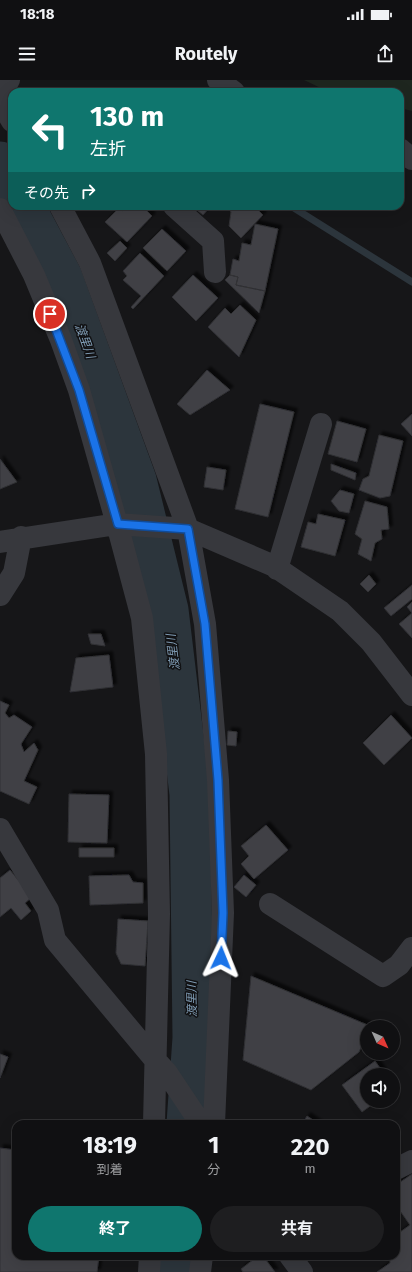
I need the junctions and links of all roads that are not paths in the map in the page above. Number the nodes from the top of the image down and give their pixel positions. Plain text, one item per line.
1 (9, 80) edge
2 (218, 80) edge
3 (229, 88) edge
4 (0, 93) edge
5 (0, 101) edge
6 (8, 114) edge
7 (404, 152) edge
8 (412, 159) edge
9 (0, 209) edge
10 (62, 210) edge
11 (178, 210) edge
12 (215, 272) dead end
13 (321, 424) dead end
14 (118, 524) junction
15 (188, 529) junction
16 (21, 538) junction
17 (0, 542) edge
18 (277, 569) junction
19 (0, 595) edge
20 (412, 695) edge
21 (0, 829) edge
22 (270, 904) dead end
23 (412, 948) edge
24 (161, 1067) junction
25 (154, 1120) edge
26 (198, 1120) edge
27 (214, 1120) edge
28 (412, 1161) edge
29 (400, 1167) edge
30 (150, 1260) edge
31 (202, 1260) edge
32 (293, 1260) edge
33 (149, 1272) edge
34 (200, 1272) edge
35 (302, 1272) edge

1 - 4 street
2 - 3 street
5 - 6 street
7 - 8 street
9 - 14 street
10 - 15 street
11 - 12 street
13 - 18 street
14 - 15 street
14 - 16 street
14 - 24 street
15 - 18 street
15 - 27 street
16 - 17 street
16 - 19 street
18 - 20 street
21 - 24 street
22 - 23 street
24 - 25 street
24 - 26 street
28 - 29 street
30 - 33 street
31 - 34 street
32 - 35 street

